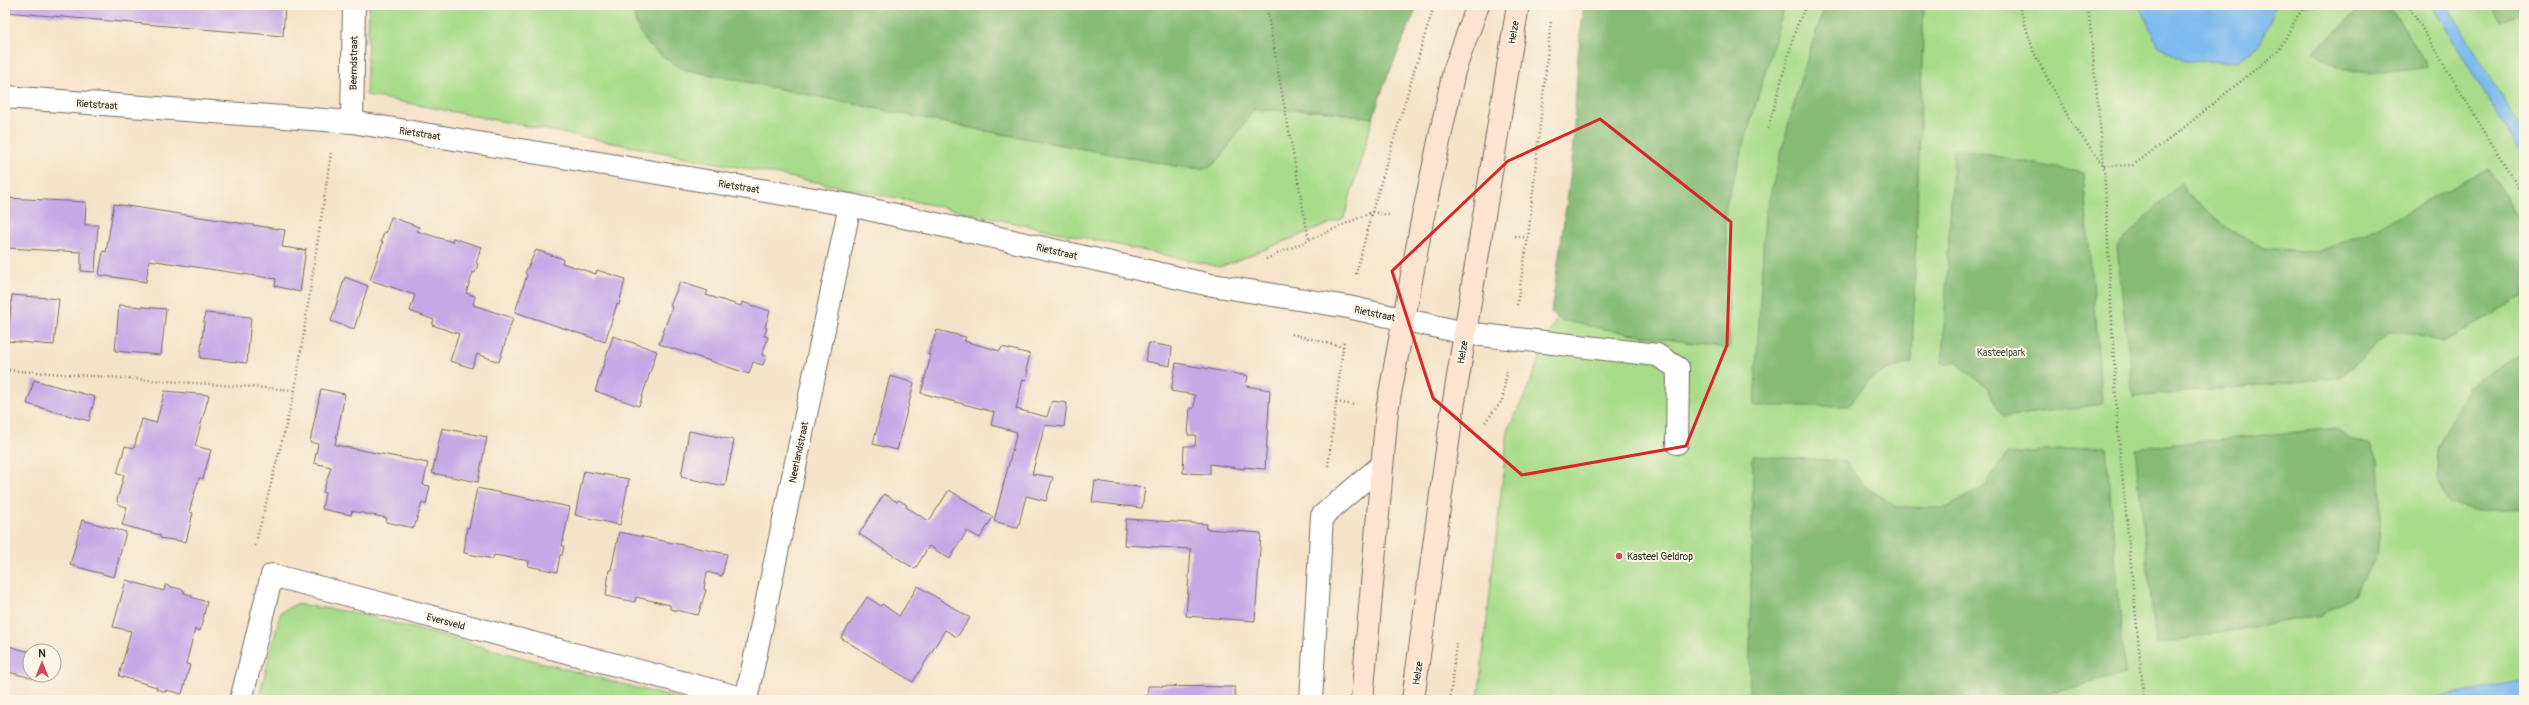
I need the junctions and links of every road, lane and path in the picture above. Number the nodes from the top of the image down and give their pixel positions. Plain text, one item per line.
1 (354, 5) edge
2 (1266, 5) edge
3 (1434, 5) edge
4 (1478, 5) edge
5 (1518, 5) edge
6 (1806, 5) edge
7 (2019, 5) edge
8 (2088, 5) edge
9 (2306, 5) edge
10 (2408, 5) edge
11 (1552, 13) dead end
12 (5, 97) edge
13 (343, 121) junction
14 (1768, 129) dead end
15 (2104, 166) junction
16 (2524, 197) edge
17 (850, 205) junction
18 (1372, 212) junction
19 (1528, 238) dead end
20 (1348, 307) junction
21 (1404, 320) junction
22 (1465, 333) junction
23 (1343, 347) dead end
24 (5, 370) edge
25 (295, 390) junction
26 (1677, 443) dead end
27 (1382, 465) junction
28 (1322, 516) junction
29 (272, 575) junction
30 (241, 700) edge
31 (746, 700) edge
32 (1311, 700) edge
33 (1362, 700) edge
34 (1413, 700) edge
35 (2144, 700) edge

1 - 13 street, Beemdstraat
2 - 18 path
3 - 18 path
4 - 21 main road
5 - 22 main road, Helze
6 - 14 path
7 - 15 path
8 - 15 path
9 - 15 path
10 - 16 path
11 - 19 path
12 - 13 street, Rietstraat
13 - 17 street, Rietstraat
13 - 25 path
15 - 35 path
17 - 20 street, Rietstraat
17 - 31 street, Neerlandstraat
18 - 20 path
20 - 21 street, Rietstraat
21 - 22 street, Rietstraat
21 - 27 main road
22 - 26 street, Rietstraat
22 - 34 main road, Helze
23 - 28 path
24 - 25 path
25 - 29 path
27 - 28 street
27 - 33 main road
28 - 32 street
29 - 30 street
29 - 31 street, Eversveld

